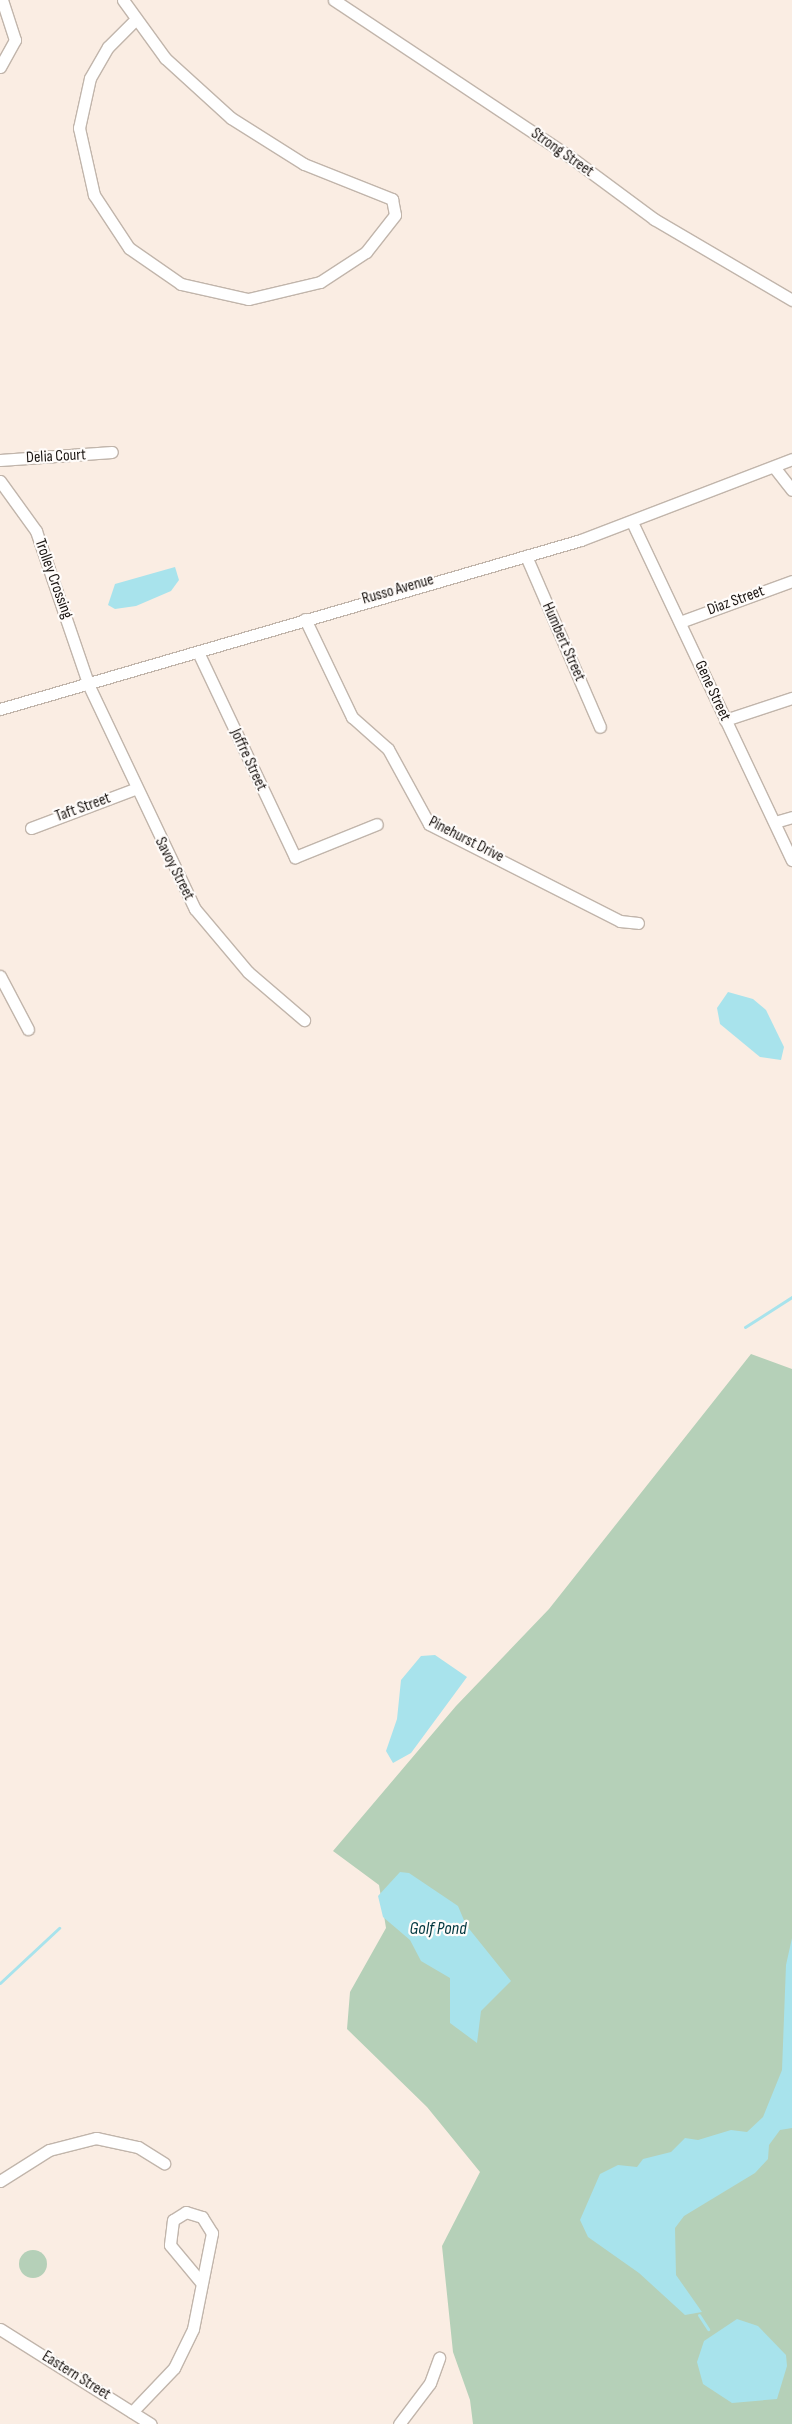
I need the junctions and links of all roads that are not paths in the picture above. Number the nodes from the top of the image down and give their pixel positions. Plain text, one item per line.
1 (2, 0) edge
2 (123, 0) edge
3 (334, 0) edge
4 (135, 20) junction
5 (0, 67) edge
6 (792, 300) edge
7 (112, 452) dead end
8 (792, 458) edge
9 (0, 460) edge
10 (774, 467) junction
11 (0, 481) edge
12 (792, 490) edge
13 (632, 522) junction
14 (526, 556) junction
15 (792, 581) edge
16 (305, 619) junction
17 (680, 622) junction
18 (198, 652) junction
19 (89, 686) junction
20 (792, 698) edge
21 (0, 709) edge
22 (725, 720) junction
23 (600, 727) dead end
24 (136, 789) junction
25 (792, 817) edge
26 (775, 822) junction
27 (377, 824) dead end
28 (31, 828) dead end
29 (792, 860) edge
30 (638, 923) dead end
31 (0, 976) edge
32 (304, 1020) dead end
33 (28, 1029) dead end
34 (164, 2163) dead end
35 (0, 2181) edge
36 (200, 2281) junction
37 (0, 2329) edge
38 (439, 2358) dead end
39 (132, 2412) junction
40 (151, 2424) edge
41 (399, 2424) edge

1 - 5 street
2 - 4 street
3 - 6 street, Strong Street
4 - 4 street
7 - 9 street, Delia Court
8 - 10 street, Russo Avenue
10 - 12 street
10 - 13 street, Russo Avenue
11 - 19 street, Trolley Crossing
13 - 14 street, Russo Avenue
13 - 17 street, Gene Street
14 - 16 street, Russo Avenue
14 - 23 street, Humbert Street
15 - 17 street, Diaz Street
16 - 18 street, Russo Avenue
16 - 30 street, Pinehurst Drive
17 - 22 street, Gene Street
18 - 19 street, Russo Avenue
18 - 27 street, Joffre Street
19 - 21 street, Russo Avenue
19 - 24 street, Savoy Street
20 - 22 street
22 - 26 street, Gene Street
24 - 28 street, Taft Street
24 - 32 street, Savoy Street
25 - 26 street
26 - 29 street, Gene Street
31 - 33 street
34 - 35 street
36 - 36 street
36 - 39 street
37 - 39 street, Eastern Street
38 - 41 street
39 - 40 street, Eastern Street

